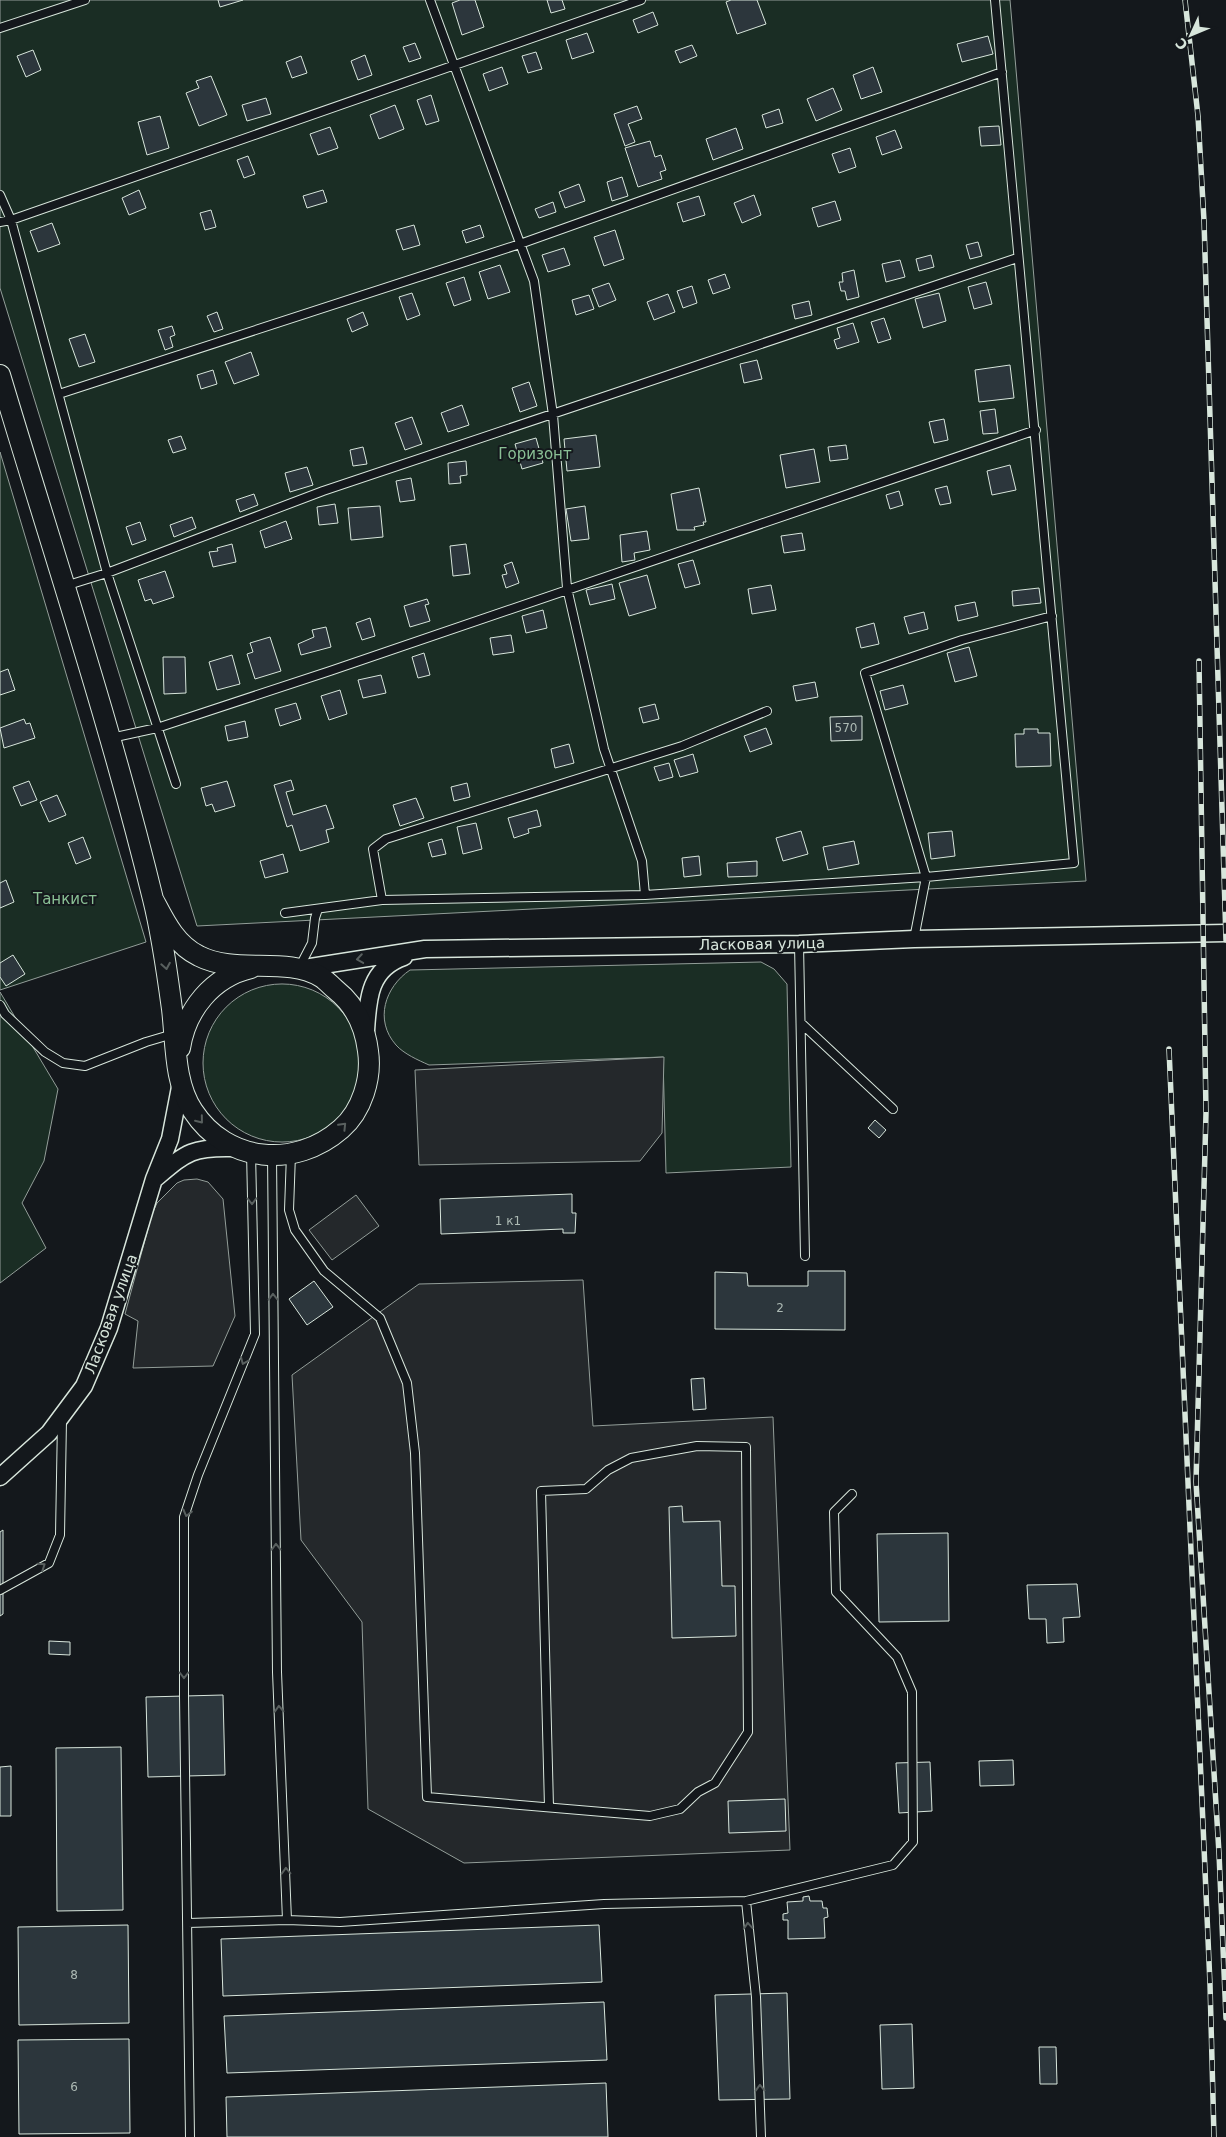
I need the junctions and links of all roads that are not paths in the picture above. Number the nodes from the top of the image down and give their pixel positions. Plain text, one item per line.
1 (85, 0) edge
2 (430, 0) edge
3 (641, 0) edge
4 (995, 0) edge
5 (0, 28) edge
6 (453, 65) junction
7 (1002, 72) junction
8 (0, 195) edge
9 (11, 220) junction
10 (0, 222) edge
11 (520, 244) junction
12 (1017, 258) junction
13 (0, 375) edge
14 (59, 394) junction
15 (553, 415) junction
16 (1036, 430) junction
17 (107, 572) junction
18 (63, 586) junction
19 (567, 588) junction
20 (1052, 616) junction
21 (767, 711) dead end
22 (157, 728) junction
23 (109, 738) junction
24 (611, 769) junction
25 (176, 784) dead end
26 (926, 877) junction
27 (645, 895) junction
28 (382, 900) junction
29 (154, 901) junction
30 (318, 909) junction
31 (285, 913) dead end
32 (1226, 933) edge
33 (914, 939) junction
34 (799, 944) junction
35 (425, 949) junction
36 (258, 967) junction
37 (298, 969) junction
38 (0, 1005) edge
39 (801, 1023) junction
40 (366, 1031) junction
41 (175, 1034) junction
42 (178, 1060) junction
43 (180, 1082) junction
44 (893, 1109) dead end
45 (242, 1150) junction
46 (282, 1154) junction
47 (154, 1179) junction
48 (805, 1256) dead end
49 (62, 1414) junction
50 (0, 1477) edge
51 (852, 1494) dead end
52 (0, 1590) edge
53 (549, 1807) junction
54 (746, 1902) junction
55 (287, 1920) junction
56 (188, 1923) junction
57 (190, 2137) edge
58 (761, 2137) edge

1 - 5 lane
2 - 6 lane
3 - 6 lane
4 - 7 lane
6 - 9 lane
6 - 11 lane
7 - 11 lane
7 - 12 lane
8 - 9 lane
9 - 10 lane
9 - 14 lane
11 - 14 lane
11 - 15 lane
12 - 15 lane
12 - 16 lane
13 - 18 street
14 - 17 lane
15 - 17 lane
15 - 19 lane
16 - 19 lane
16 - 20 lane
17 - 18 lane
17 - 22 lane
18 - 23 street
19 - 22 lane
19 - 24 lane
20 - 26 lane
20 - 26 lane
21 - 24 lane
22 - 23 lane
22 - 25 lane
23 - 29 street
24 - 27 lane
24 - 28 lane
26 - 27 lane
26 - 33 lane
27 - 28 lane
28 - 30 lane
29 - 36 street
29 -> 41 street
30 - 31 lane
30 - 37 lane
32 - 33 street, Ласковая улица
33 - 34 street, Ласковая улица
34 - 35 street, Ласковая улица
34 - 39 lane
35 -> 37 street, Ласковая улица
35 - 40 street
36 - 37 street
36 - 42 street
37 - 40 street
38 - 41 lane
39 - 44 lane
39 - 48 lane
46 -> 40 street
41 - 42 street
42 - 43 street
43 -> 45 street
43 - 47 street, Ласковая улица
45 - 46 street
45 - 47 street
45 -> 56 lane
46 - 53 lane
55 -> 46 lane
47 - 49 street, Ласковая улица
49 - 50 street, Ласковая улица
52 -> 49 lane
51 - 54 lane
53 - 53 lane
54 - 55 lane
58 -> 54 lane
55 - 56 lane
56 - 57 lane

